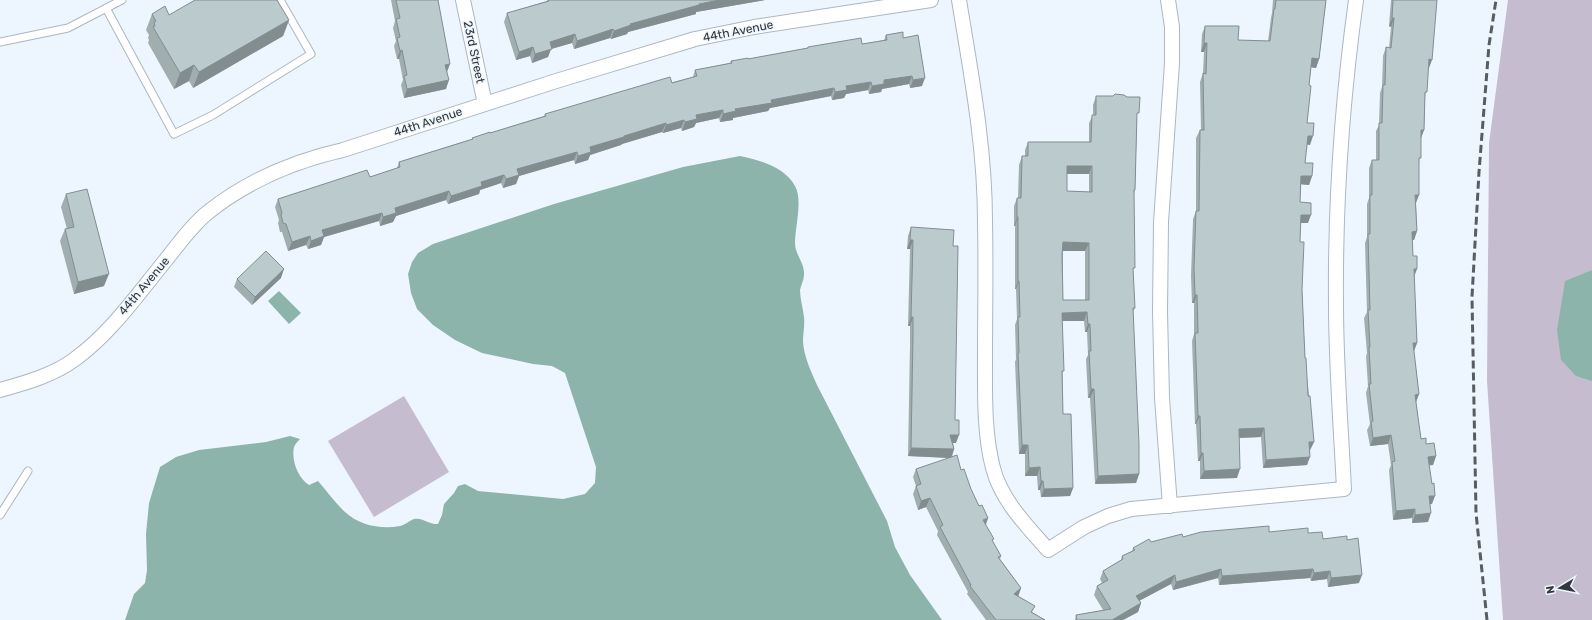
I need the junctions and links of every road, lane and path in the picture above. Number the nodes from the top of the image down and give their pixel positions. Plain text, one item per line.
1 (122, 0) edge
2 (280, 0) edge
3 (463, 0) edge
4 (931, 0) edge
5 (959, 0) edge
6 (1168, 0) edge
7 (1356, 0) edge
8 (106, 8) junction
9 (0, 42) edge
10 (485, 104) junction
11 (0, 390) edge
12 (28, 471) dead end
13 (1170, 506) junction
14 (0, 515) edge

1 - 8 lane
2 - 8 lane
3 - 10 street, 23rd Street
4 - 10 street, 44th Avenue
5 - 13 street
6 - 13 street
7 - 13 street
8 - 9 lane
10 - 11 street, 44th Avenue
12 - 14 lane

